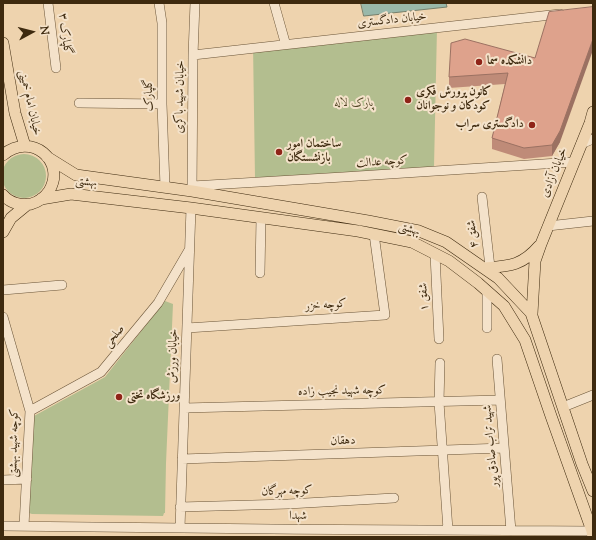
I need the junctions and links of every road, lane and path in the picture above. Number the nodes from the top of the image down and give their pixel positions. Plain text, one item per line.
1 (48, 3) edge
2 (160, 3) edge
3 (195, 3) edge
4 (274, 3) edge
5 (570, 12) edge
6 (285, 42) dead end
7 (3, 43) edge
8 (193, 55) junction
9 (56, 68) dead end
10 (80, 104) dead end
11 (162, 104) junction
12 (593, 112) edge
13 (593, 139) edge
14 (581, 144) junction
15 (25, 146) junction
16 (3, 155) edge
17 (47, 157) junction
18 (574, 162) junction
19 (165, 187) junction
20 (192, 188) junction
21 (3, 195) edge
22 (482, 197) dead end
23 (41, 199) junction
24 (28, 204) junction
25 (192, 208) junction
26 (261, 218) junction
27 (593, 221) edge
28 (548, 226) junction
29 (3, 232) edge
30 (374, 234) junction
31 (541, 244) junction
32 (190, 249) junction
33 (435, 254) junction
34 (487, 268) junction
35 (260, 273) dead end
36 (62, 284) dead end
37 (3, 290) edge
38 (488, 291) junction
39 (532, 314) junction
40 (3, 317) edge
41 (187, 328) junction
42 (487, 328) dead end
43 (439, 339) dead end
44 (497, 359) dead end
45 (440, 363) dead end
46 (593, 395) edge
47 (500, 400) junction
48 (439, 402) junction
49 (563, 407) junction
50 (184, 408) junction
51 (30, 411) junction
52 (504, 448) junction
53 (442, 450) junction
54 (182, 459) junction
55 (27, 479) junction
56 (3, 480) edge
57 (593, 491) edge
58 (394, 498) dead end
59 (180, 507) junction
60 (3, 526) edge
61 (24, 526) junction
62 (180, 528) junction
63 (448, 530) junction
64 (511, 531) junction
65 (593, 533) edge

1 - 9 street, گلپارک ۳
2 - 11 street, گلپارک
3 - 8 street, خیابان شهید باکری
4 - 6 street
5 - 8 street, خیابان دادگستری
7 - 15 main road, خیابان امام خمینی
8 - 20 street, خیابان شهید باکری
10 - 11 street
11 - 19 street, گلپارک
12 - 14 main road, خیابان آزادی
13 - 14 street
14 - 18 main road, خیابان آزادی
15 - 16 main road
15 - 17 main road, بهشتی
17 - 19 main road, بهشتی
17 - 23 main road
18 - 20 street, کوچه عدالت
18 - 28 main road, خیابان آزادی
19 - 20 main road, بهشتی
20 - 25 main road
20 - 34 main road, بهشتی
21 - 24 main road
22 - 34 street, شفق ۴
23 - 24 main road, بهشتی
23 - 25 main road, بهشتی
24 - 29 main road
25 - 26 main road, بهشتی
25 - 32 street, خیابان ورزش
26 - 30 main road, بهشتی
26 - 35 street
27 - 28 street
28 - 31 main road, خیابان آزادی
30 - 33 main road, بهشتی
30 - 41 street, کوچه خزر
31 - 34 main road
31 - 39 main road, خیابان آزادی
32 - 41 street, خیابان ورزش
32 - 51 street, صلحی
33 - 38 main road, بهشتی
33 - 43 street, شفق ۱
34 - 39 main road, بهشتی
36 - 37 street
38 - 42 street
38 - 65 main road, بهشتی
39 - 49 main road, بهشتی
40 - 51 street, کوچه شهید بهشتی
41 - 50 street, خیابان ورزش
44 - 47 street, شهید تراب صادق پور
45 - 48 street
46 - 49 street
47 - 48 street, کوچه شهید نجیب زاده
47 - 52 street, شهید تراب صادق پور
48 - 50 street, کوچه شهید نجیب زاده
48 - 53 street
49 - 57 main road, بهشتی
50 - 54 street, خیابان ورزش
51 - 55 street, کوچه شهید بهشتی
52 - 53 street, دهقان
52 - 64 street, شهید تراب صادق پور
53 - 54 street, دهقان
53 - 63 street
54 - 59 street, خیابان ورزش
55 - 56 street
55 - 61 street, کوچه شهید بهشتی
58 - 59 street, کوچه مهرگان
59 - 62 street, خیابان ورزش
60 - 61 street, شهدا
61 - 62 street, شهدا
62 - 63 street, شهدا
63 - 64 street, شهدا
64 - 65 street, شهدا

